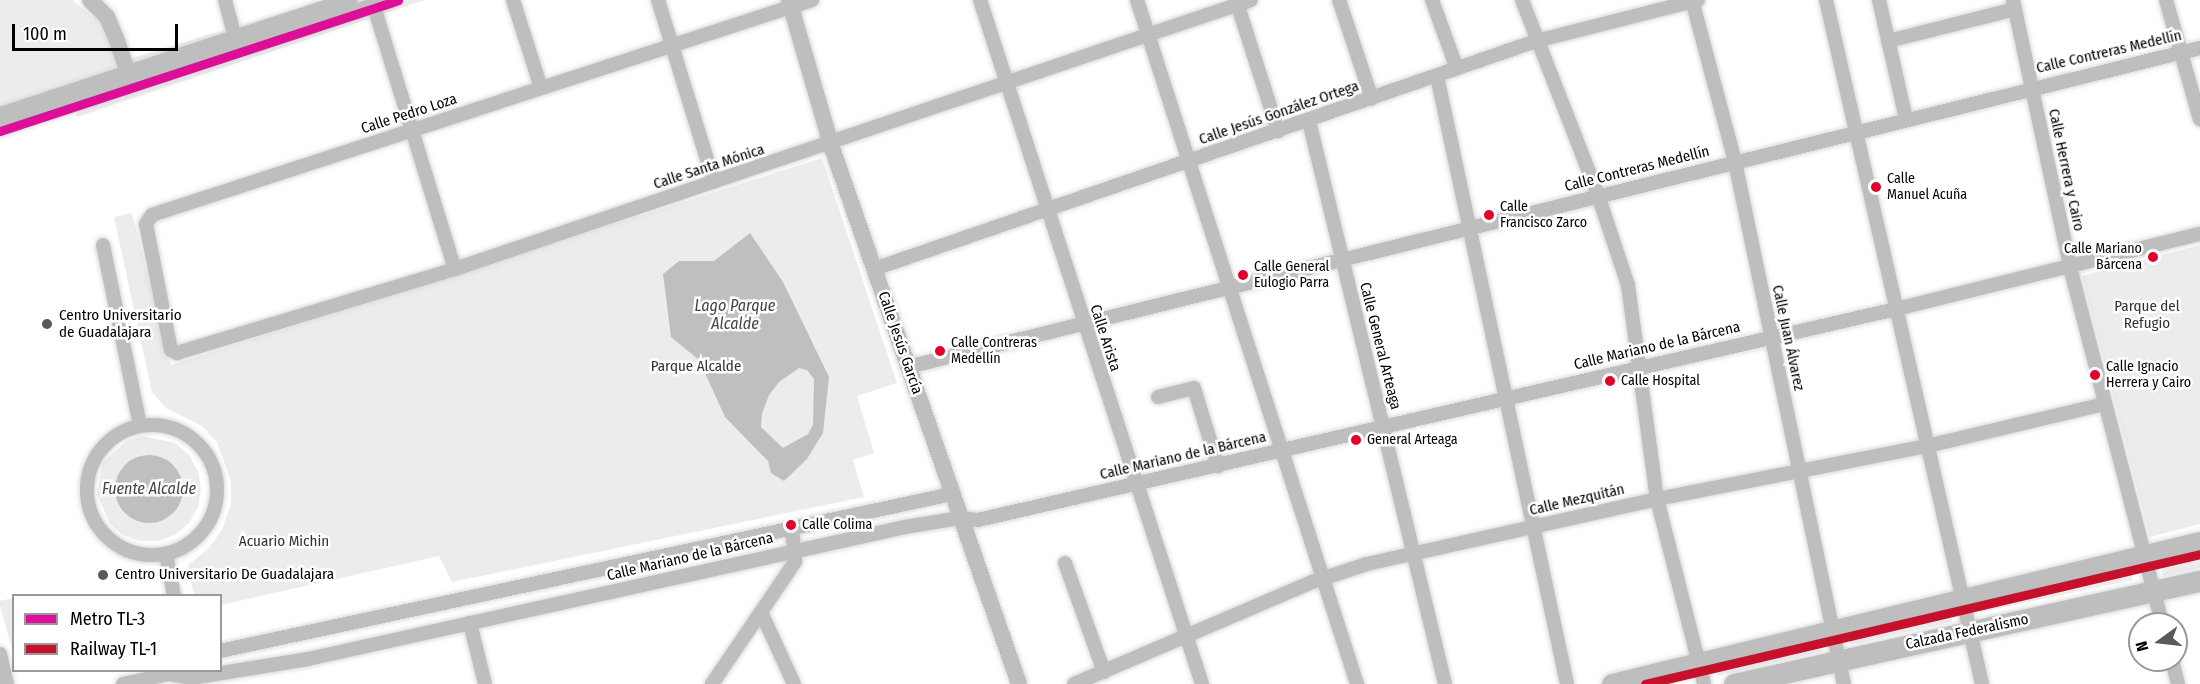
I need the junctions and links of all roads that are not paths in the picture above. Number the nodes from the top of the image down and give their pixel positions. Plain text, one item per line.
1 (90, 0) edge
2 (225, 0) edge
3 (350, 0) edge
4 (392, 0) edge
5 (513, 0) edge
6 (658, 0) edge
7 (812, 0) edge
8 (980, 0) edge
9 (1137, 0) edge
10 (1339, 0) edge
11 (1432, 0) edge
12 (1522, 0) edge
13 (1694, 0) edge
14 (1826, 0) edge
15 (1879, 0) edge
16 (2166, 0) edge
17 (1241, 2) edge
18 (373, 3) edge
19 (790, 3) edge
20 (2014, 4) edge
21 (1149, 35) junction
22 (235, 37) junction
23 (1536, 41) junction
24 (1888, 41) junction
25 (672, 47) junction
26 (2200, 48) edge
27 (2180, 53) junction
28 (1457, 69) junction
29 (128, 72) junction
30 (1437, 76) junction
31 (1006, 83) junction
32 (2031, 87) junction
33 (541, 88) junction
34 (1372, 99) junction
35 (0, 115) edge
36 (29, 118) junction
37 (1906, 119) junction
38 (2200, 119) edge
39 (1308, 121) junction
40 (0, 128) edge
41 (412, 130) junction
42 (1278, 131) junction
43 (1856, 132) junction
44 (831, 145) junction
45 (1189, 162) junction
46 (1735, 162) junction
47 (714, 182) junction
48 (1598, 195) junction
49 (1047, 211) junction
50 (1469, 227) junction
51 (2200, 234) edge
52 (103, 245) dead end
53 (1342, 258) junction
54 (2070, 267) junction
55 (455, 269) junction
56 (874, 269) junction
57 (1229, 285) junction
58 (1896, 309) junction
59 (1083, 322) junction
60 (1771, 337) junction
61 (174, 353) joint
62 (1638, 366) junction
63 (908, 367) junction
64 (1158, 397) dead end
65 (1505, 398) junction
66 (2105, 404) junction
67 (140, 425) junction
68 (1383, 427) junction
69 (1927, 446) junction
70 (1282, 450) junction
71 (1218, 465) junction
72 (1798, 471) junction
73 (1135, 485) junction
74 (952, 494) junction
75 (1657, 499) junction
76 (960, 518) junction
77 (792, 527) junction
78 (1533, 527) junction
79 (2200, 542) edge
80 (796, 550) junction
81 (166, 554) junction
82 (1413, 554) junction
83 (2145, 556) junction
84 (1065, 563) dead end
85 (560, 577) junction
86 (1323, 579) junction
87 (2200, 581) edge
88 (505, 589) junction
89 (2154, 591) junction
90 (174, 594) edge
91 (1963, 600) junction
92 (555, 604) junction
93 (761, 612) junction
94 (2159, 612) edge
95 (503, 616) junction
96 (470, 623) junction
97 (1832, 632) junction
98 (1970, 632) junction
99 (1188, 638) junction
100 (222, 651) edge
101 (0, 654) edge
102 (1838, 660) junction
103 (171, 672) edge
104 (1104, 672) junction
105 (1701, 674) edge
106 (191, 677) edge
107 (7, 684) edge
108 (123, 684) edge
109 (485, 684) edge
110 (712, 684) edge
111 (794, 684) edge
112 (1019, 684) edge
113 (1074, 684) edge
114 (1202, 684) edge
115 (1357, 684) edge
116 (1445, 684) edge
117 (1567, 684) edge
118 (1612, 684) edge
119 (1734, 684) edge
120 (1844, 684) edge
121 (1982, 684) edge

1 - 29 street
2 - 22 street
3 - 22 street
4 - 18 street
5 - 33 street
6 - 25 street
7 - 19 street, Calle Pedro Loza
8 - 31 street, Calle Arista
9 - 21 street
10 - 34 street
11 - 28 street
12 - 23 street
13 - 23 street, Calle Jesús González Ortega
13 - 46 street, Calle Juan Álvarez
14 - 43 street
15 - 24 street
16 - 27 street
17 - 21 street, Calle Santa Mónica
17 - 42 street
18 - 36 street
18 - 41 street
19 - 25 street, Calle Pedro Loza
19 - 44 street, Calle Jesús García
20 - 24 street
20 - 32 street, Calle Herrera y Cairo
21 - 31 street, Calle Santa Mónica
21 - 45 street
22 - 29 street
23 - 28 street, Calle Jesús González Ortega
23 - 48 street
24 - 37 street
25 - 33 street, Calle Pedro Loza
25 - 47 street
26 - 27 street, Calle Contreras Medellín
27 - 32 street, Calle Contreras Medellín
27 - 38 street
28 - 30 street, Calle Jesús González Ortega
29 - 35 street
29 - 36 street
30 - 34 street, Calle Jesús González Ortega
30 - 50 street
31 - 44 street, Calle Santa Mónica
31 - 49 street, Calle Arista
32 - 37 street, Calle Contreras Medellín
32 - 54 street, Calle Herrera y Cairo
33 - 41 street, Calle Pedro Loza
34 - 39 street, Calle Jesús González Ortega
36 - 40 street
37 - 43 street, Calle Contreras Medellín
39 - 42 street, Calle Jesús González Ortega
39 - 53 street, Calle General Arteaga
41 - 55 street
41 - 61 street, Calle Pedro Loza
42 - 45 street, Calle Jesús González Ortega
43 - 46 street, Calle Contreras Medellín
43 - 58 street
44 - 47 street, Calle Santa Mónica
44 - 56 street, Calle Jesús García
45 - 49 street, Calle Jesús González Ortega
45 - 57 street
46 - 48 street, Calle Contreras Medellín
46 - 60 street, Calle Juan Álvarez
47 - 55 street, Calle Santa Mónica
48 - 50 street, Calle Contreras Medellín
48 - 62 street
49 - 56 street, Calle Jesús González Ortega
49 - 59 street, Calle Arista
50 - 53 street, Calle Contreras Medellín
50 - 65 street
51 - 54 street, Calle Mariano de la Bárcena
52 - 67 street
53 - 57 street, Calle Contreras Medellín
53 - 68 street, Calle General Arteaga
54 - 58 street, Calle Mariano de la Bárcena
54 - 66 street, Calle Herrera y Cairo
55 - 61 street, Calle Santa Mónica
56 - 63 street, Calle Jesús García
57 - 59 street, Calle Contreras Medellín
57 - 70 street
58 - 60 street, Calle Mariano de la Bárcena
58 - 69 street
59 - 63 street, Calle Contreras Medellín
59 - 73 street, Calle Arista
60 - 62 street, Calle Mariano de la Bárcena
60 - 72 street, Calle Juan Álvarez
62 - 65 street, Calle Mariano de la Bárcena
62 - 75 street
63 - 74 street, Calle Jesús García
64 - 71 street
65 - 68 street, Calle Mariano de la Bárcena
65 - 78 street
66 - 69 street, Calle Mezquitán
66 - 83 street, Calle Herrera y Cairo
67 - 81 street
67 - 81 street
68 - 70 street, Calle Mariano de la Bárcena
68 - 82 street, Calle General Arteaga
69 - 72 street, Calle Mezquitán
69 - 91 street
70 - 71 street, Calle Mariano de la Bárcena
70 - 86 street
71 - 73 street, Calle Mariano de la Bárcena
72 - 75 street, Calle Mezquitán
72 - 97 street, Calle Juan Álvarez
73 - 76 street, Calle Mariano de la Bárcena
73 - 99 street, Calle Arista
74 - 76 street, Calle Jesús García
74 - 77 street, Calle Mariano de la Bárcena
75 - 78 street, Calle Mezquitán
75 - 105 street
76 - 80 street, Calle Mariano de la Bárcena
76 - 112 street, Calle Jesús García
77 - 80 street
77 - 85 street, Calle Mariano de la Bárcena
78 - 82 street, Calle Mezquitán
78 - 117 street
79 - 83 main road, Calzada Federalismo
80 - 92 street, Calle Mariano de la Bárcena
80 - 93 street
81 - 90 street
82 - 86 street, Calle Mezquitán
82 - 116 street, Calle General Arteaga
83 - 89 street, Calle Herrera y Cairo
83 - 91 main road, Calzada Federalismo
84 - 104 street
85 - 88 street, Calle Mariano de la Bárcena
85 - 92 street
86 - 99 street, Calle Mezquitán
86 - 115 street
87 - 89 main road, Calzada Federalismo
88 - 95 street
88 - 100 street, Calle Mariano de la Bárcena
89 - 94 street, Calle Herrera y Cairo
89 - 98 main road, Calzada Federalismo
91 - 97 main road, Calzada Federalismo
91 - 98 street
92 - 95 street, Calle Mariano de la Bárcena
93 - 110 street
93 - 111 street
95 - 96 street, Calle Mariano de la Bárcena
96 - 106 street, Calle Mariano de la Bárcena
96 - 109 street
97 - 102 street, Calle Juan Álvarez
97 - 105 main road, Calzada Federalismo
98 - 102 main road, Calzada Federalismo
98 - 121 street
99 - 104 street, Calle Mezquitán
99 - 114 street, Calle Arista
101 - 107 street
102 - 119 main road, Calzada Federalismo
102 - 120 street, Calle Juan Álvarez
103 - 106 street, Calle Mariano de la Bárcena
103 - 108 street, Calle Mariano de la Bárcena
104 - 113 street, Calle Mezquitán
105 - 118 main road, Calzada Federalismo

